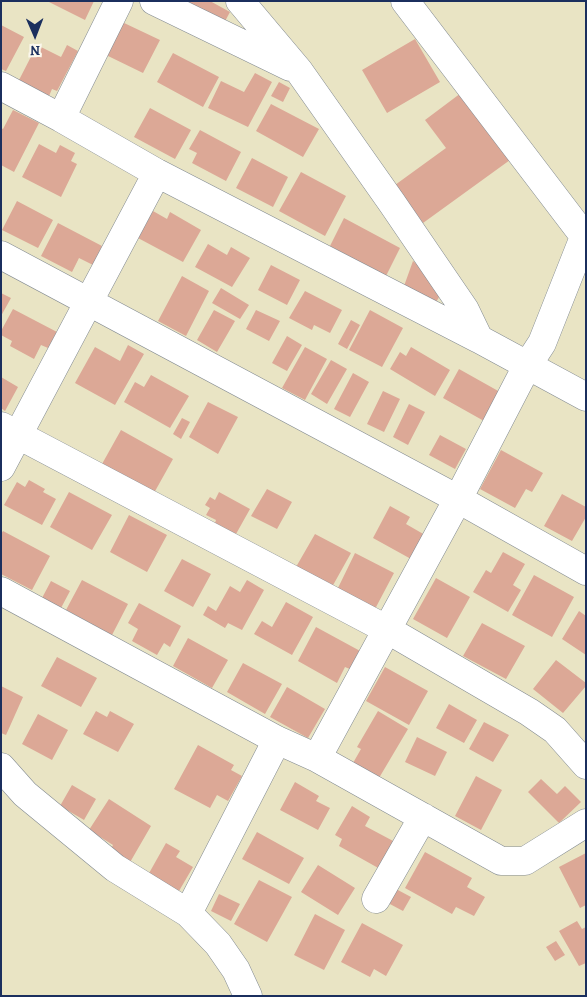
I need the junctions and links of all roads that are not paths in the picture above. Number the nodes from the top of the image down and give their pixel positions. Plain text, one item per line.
1 (119, 1) edge
2 (154, 1) edge
3 (240, 1) edge
4 (405, 1) edge
5 (298, 71) junction
6 (1, 86) edge
7 (61, 118) junction
8 (158, 173) junction
9 (585, 234) edge
10 (1, 255) edge
11 (90, 303) junction
12 (479, 339) junction
13 (527, 366) junction
14 (586, 397) edge
15 (10, 431) edge
16 (1, 467) edge
17 (458, 499) junction
18 (586, 571) edge
19 (1, 591) edge
20 (388, 630) junction
21 (277, 740) junction
22 (317, 758) junction
23 (586, 765) edge
24 (1, 767) edge
25 (423, 817) junction
26 (586, 823) edge
27 (376, 899) dead end
28 (188, 913) junction
29 (248, 996) edge

1 - 7 street
2 - 5 street
3 - 5 street
4 - 9 street
5 - 12 street
6 - 7 street
7 - 8 street
8 - 11 street
8 - 12 street
9 - 13 street
10 - 11 street
11 - 15 street
11 - 17 street
12 - 13 street
13 - 14 street
13 - 17 street
15 - 16 street
15 - 20 street
17 - 18 street
17 - 20 street
19 - 21 street
20 - 22 street
20 - 23 street
21 - 22 street
21 - 28 street
22 - 25 street
24 - 28 street
25 - 26 street
25 - 27 street
28 - 29 street

